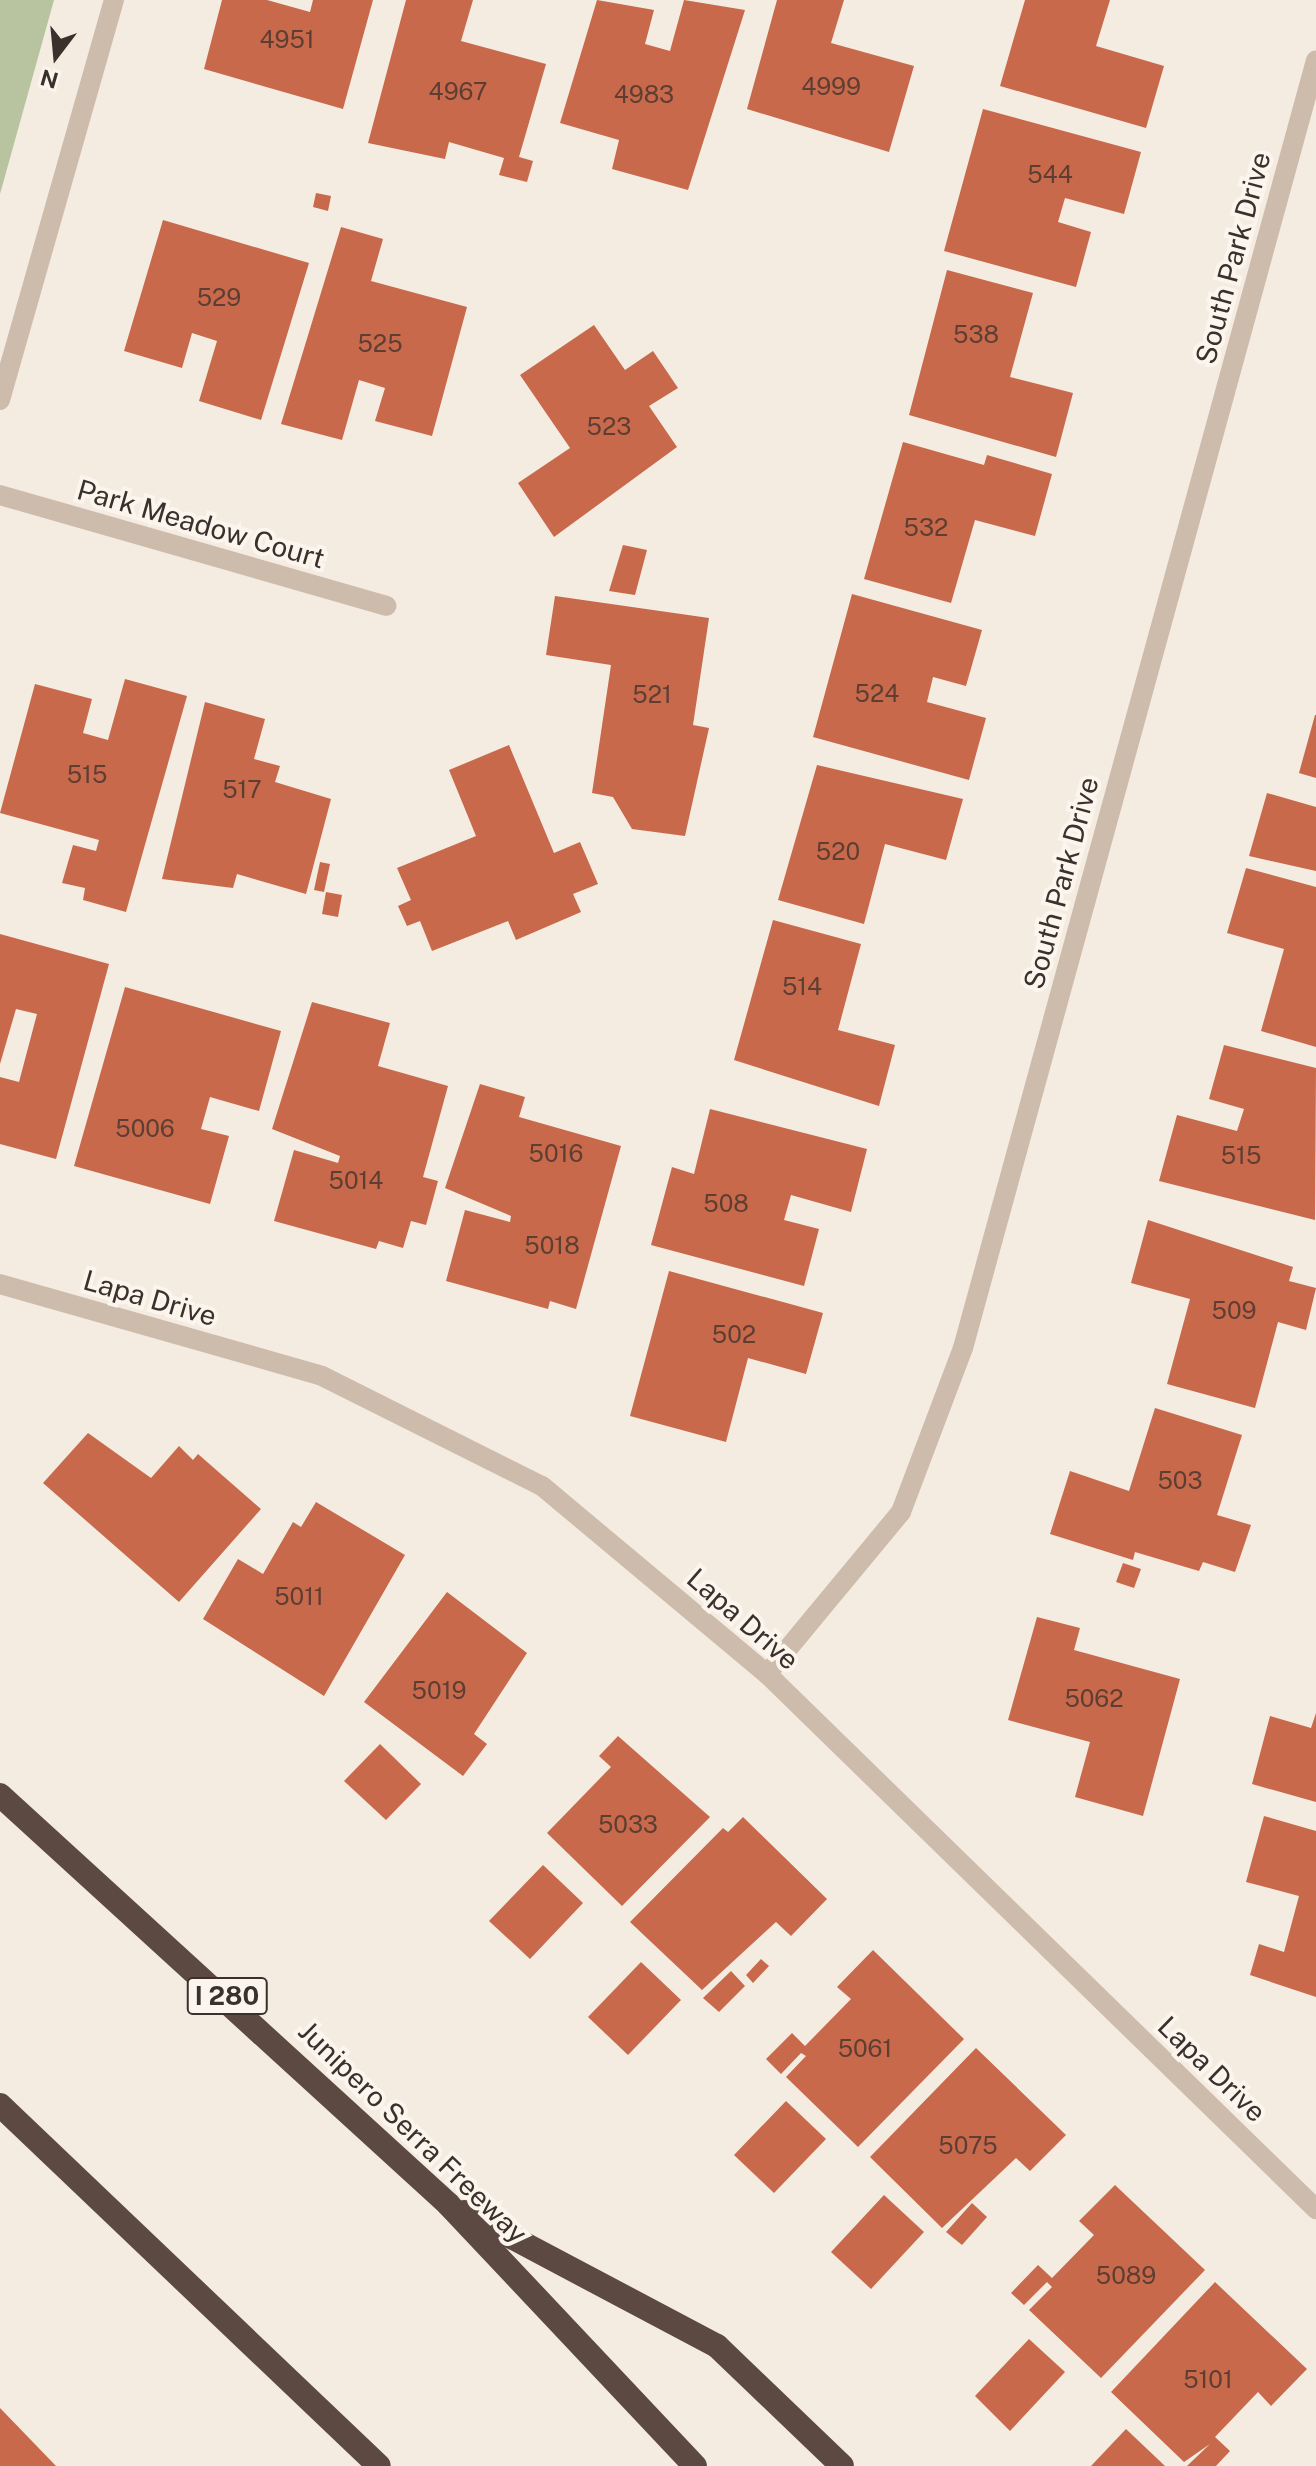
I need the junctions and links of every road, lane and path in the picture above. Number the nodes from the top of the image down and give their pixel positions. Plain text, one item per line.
1 (114, 0) edge
2 (1316, 60) edge
3 (0, 400) edge
4 (0, 495) edge
5 (386, 606) dead end
6 (0, 1284) edge
7 (767, 1674) junction
8 (0, 1795) edge
9 (0, 2105) edge
10 (448, 2204) junction
11 (1316, 2209) edge
12 (379, 2466) edge
13 (695, 2466) edge
14 (842, 2466) edge

1 - 3 street
2 - 7 street, South Park Drive
4 - 5 street, Park Meadow Court
6 - 7 street, Lapa Drive
7 - 11 street, Lapa Drive
8 - 10 highway, Junipero Serra Freeway / I 280
9 - 12 highway
10 - 13 highway, Junipero Serra Freeway / I 280
10 - 14 highway

